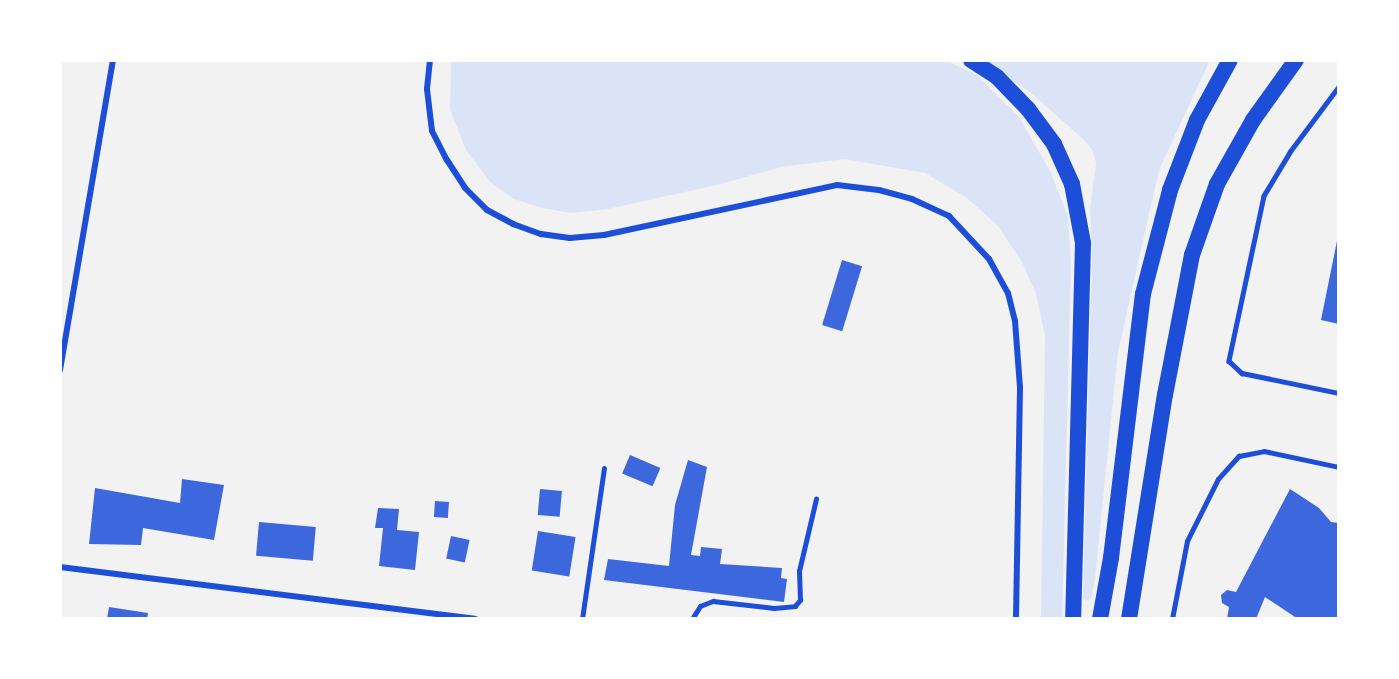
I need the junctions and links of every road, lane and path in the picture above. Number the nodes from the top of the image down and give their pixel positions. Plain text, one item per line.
1 (113, 60) edge
2 (430, 60) edge
3 (971, 60) edge
4 (1230, 60) edge
5 (1296, 60) edge
6 (1339, 87) edge
7 (60, 370) edge
8 (1339, 393) edge
9 (1339, 467) edge
10 (604, 469) dead end
11 (816, 499) dead end
12 (60, 567) edge
13 (432, 616) edge
14 (475, 619) edge
15 (582, 619) edge
16 (692, 619) edge
17 (1016, 619) edge
18 (1073, 619) edge
19 (1100, 619) edge
20 (1129, 619) edge
21 (1172, 619) edge

1 - 7 street
2 - 17 street
3 - 18 highway
4 - 19 highway
5 - 20 highway
6 - 8 lane
9 - 21 lane
10 - 15 lane
11 - 16 lane
12 - 13 street
13 - 14 street

